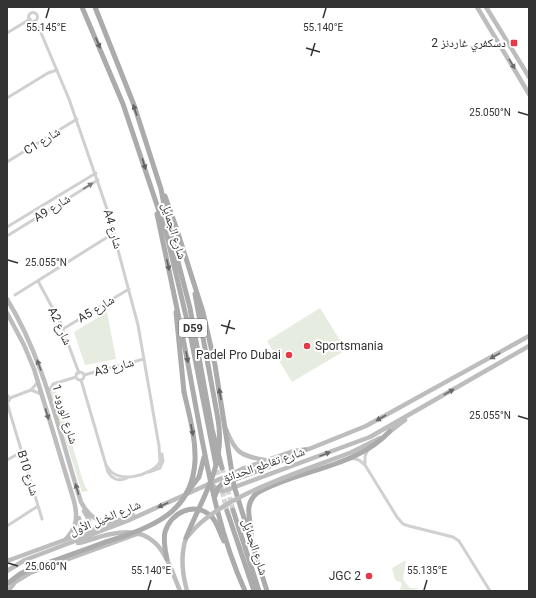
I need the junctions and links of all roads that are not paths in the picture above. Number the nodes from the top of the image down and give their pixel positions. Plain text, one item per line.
1 (82, 7) edge
2 (95, 7) edge
3 (477, 7) edge
4 (486, 7) edge
5 (30, 19) junction
6 (36, 20) junction
7 (7, 33) edge
8 (523, 66) junction
9 (529, 69) edge
10 (58, 70) junction
11 (529, 76) edge
12 (529, 94) edge
13 (7, 98) edge
14 (77, 119) junction
15 (7, 162) edge
16 (96, 173) junction
17 (98, 180) junction
18 (162, 188) junction
19 (154, 199) junction
20 (7, 227) edge
21 (114, 233) junction
22 (7, 236) edge
23 (38, 281) junction
24 (194, 287) junction
25 (129, 289) junction
26 (15, 295) dead end
27 (7, 299) edge
28 (176, 305) junction
29 (7, 313) edge
30 (63, 329) junction
31 (529, 336) edge
32 (529, 346) edge
33 (144, 359) junction
34 (79, 373) junction
35 (84, 375) junction
36 (76, 377) junction
37 (44, 379) junction
38 (81, 380) junction
39 (38, 382) junction
40 (53, 384) junction
41 (31, 390) junction
42 (48, 393) junction
43 (41, 394) junction
44 (8, 396) edge
45 (7, 403) edge
46 (415, 410) junction
47 (226, 427) junction
48 (390, 432) junction
49 (370, 448) junction
50 (305, 450) junction
51 (204, 452) junction
52 (23, 455) junction
53 (348, 458) junction
54 (7, 460) edge
55 (267, 460) junction
56 (365, 465) junction
57 (232, 474) junction
58 (233, 480) junction
59 (211, 483) junction
60 (234, 486) junction
61 (217, 490) junction
62 (186, 494) junction
63 (215, 498) junction
64 (74, 501) junction
65 (81, 502) junction
66 (38, 506) junction
67 (143, 514) junction
68 (42, 519) dead end
69 (112, 523) junction
70 (7, 526) edge
71 (137, 534) junction
72 (186, 538) junction
73 (65, 540) junction
74 (250, 541) junction
75 (71, 543) junction
76 (228, 545) junction
77 (167, 559) junction
78 (7, 563) edge
79 (7, 571) edge
80 (264, 581) junction
81 (7, 584) edge
82 (8, 591) edge
83 (180, 591) edge
84 (187, 591) edge
85 (245, 591) edge
86 (254, 591) edge
87 (259, 591) edge
88 (267, 591) edge
89 (270, 591) edge
90 (490, 591) edge

1 -> 19 main road, شارع الجمايل / D59
18 -> 2 main road, شارع الجمايل / D59
3 -> 12 main road
4 - 8 main road
5 - 6 street
5 - 6 street
5 - 7 street
6 - 10 street, A4 شارع
8 - 9 street
8 - 11 main road
10 - 13 street
10 - 14 street, A4 شارع
14 - 15 street, C1 شارع
14 - 16 street, A4 شارع
16 - 17 street, A4 شارع
16 - 20 street, A9 شارع
17 - 21 street, A4 شارع
22 -> 17 street, A9 شارع
18 - 19 main road, شارع الجمايل / D59
18 - 24 main road
19 -> 28 main road
21 - 23 street
21 - 25 street, A4 شارع
23 - 26 street
23 - 30 street, A2 شارع
47 -> 24 main road
24 - 72 main road, bridge
25 - 30 street, A5 شارع
25 - 33 street, A4 شارع
37 -> 27 main road, شارع الورود 1
28 -> 51 main road
28 -> 81 main road, bridge
29 - 39 main road, شارع الورود 1
30 - 34 street, A2 شارع
31 -> 50 main road, شارع تقاطع الحدائق
46 -> 32 main road, شارع تقاطع الحدائق
33 - 35 street, A3 شارع
33 - 38 street, A4 شارع
34 - 35 street
34 - 36 street
35 - 38 street
36 - 38 street
36 - 40 street
37 - 40 street
37 - 42 main road, شارع الورود 1
39 - 41 street
39 - 43 main road, شارع الورود 1
40 - 42 street
41 - 43 street
41 - 44 street
65 -> 42 main road, شارع الورود 1
43 -> 64 main road, شارع الورود 1
44 - 45 street
45 - 52 street, B10 شارع
46 - 48 main road
60 -> 46 main road, شارع تقاطع الحدائق
47 - 55 main road
47 - 57 main road
48 - 49 main road
48 - 72 main road, bridge
49 - 53 main road
49 - 56 street
50 - 55 main road, شارع تقاطع الحدائق
50 - 58 main road
51 - 59 main road
51 - 62 main road
52 - 54 street
52 - 66 street, B10 شارع
53 - 56 street
53 - 74 main road
55 - 57 main road, شارع تقاطع الحدائق
56 - 90 street
57 - 58 main road
57 - 59 main road, شارع تقاطع الحدائق
58 - 60 main road
58 - 61 main road
59 - 61 main road, شارع تقاطع الحدائق
59 - 62 main road, شارع الخيل الأول
59 - 63 main road
60 - 61 main road, شارع تقاطع الحدائق
60 - 74 main road
61 - 63 main road
62 -> 67 main road, شارع الخيل الأول
63 - 76 main road
64 - 65 main road
64 - 73 main road, شارع الورود 1
65 - 69 main road, شارع الورود 1
66 - 68 street, B10 شارع
66 - 70 street
67 - 69 main road
67 - 75 main road, شارع الخيل الأول
69 - 73 main road
71 - 75 main road
71 - 77 main road
71 - 82 main road
72 - 84 main road
73 - 78 main road
74 - 80 main road
75 - 79 main road, شارع الخيل الأول
76 - 77 main road
76 - 85 main road
77 - 83 main road
80 - 88 main road
80 - 89 main road
86 - 87 main road, شارع الجمايل

